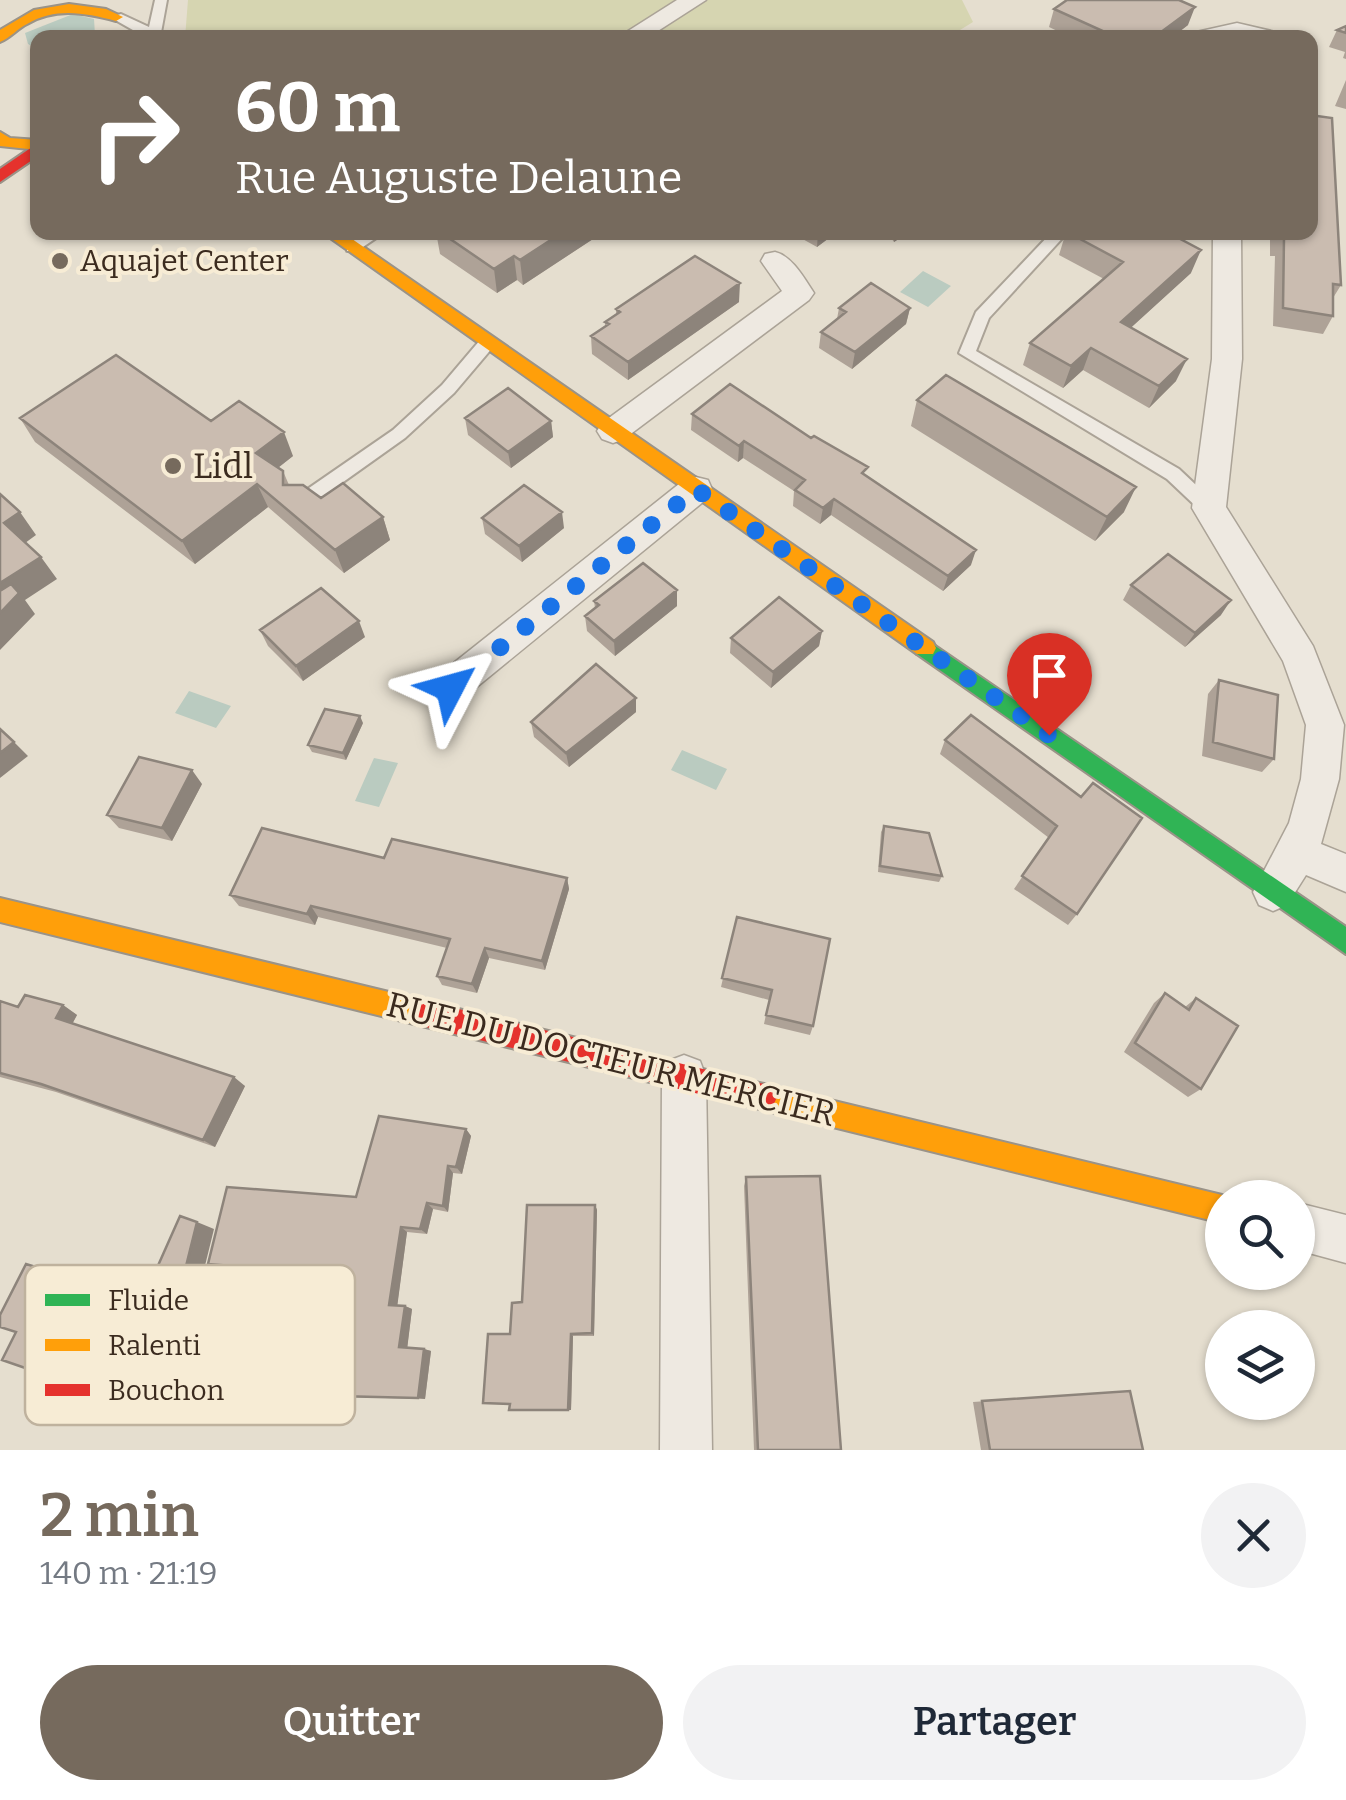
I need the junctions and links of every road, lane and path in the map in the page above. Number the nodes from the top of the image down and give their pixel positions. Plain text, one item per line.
1 (137, 0) edge
2 (161, 0) edge
3 (694, 0) edge
4 (79, 2) edge
5 (0, 8) edge
6 (34, 12) junction
7 (116, 27) edge
8 (154, 30) edge
9 (643, 30) edge
10 (0, 38) edge
11 (2, 140) edge
12 (30, 145) edge
13 (30, 153) edge
14 (0, 168) edge
15 (0, 177) edge
16 (341, 240) edge
17 (365, 240) edge
18 (1054, 240) edge
19 (1227, 240) edge
20 (352, 248) junction
21 (775, 261) dead end
22 (487, 343) junction
23 (613, 431) junction
24 (696, 489) junction
25 (302, 502) edge
26 (1210, 508) junction
27 (450, 688) dead end
28 (1298, 853) junction
29 (1346, 873) edge
30 (1273, 892) junction
31 (0, 910) edge
32 (1346, 942) edge
33 (684, 1076) junction
34 (1205, 1204) edge
35 (1315, 1231) edge
36 (1346, 1239) edge
37 (686, 1450) edge

1 - 7 street
2 - 8 lane
3 - 9 street
4 - 6 street
4 - 7 street
5 - 6 street
6 - 10 street
11 - 12 street
11 - 14 street
13 - 15 street
16 - 20 street
17 - 20 lane
18 - 26 lane
19 - 26 street
20 - 22 street
21 - 23 street
22 - 23 street
22 - 25 lane
23 - 24 street
24 - 27 street
24 - 30 street
26 - 28 street
28 - 29 street
28 - 30 street
30 - 32 street
31 - 33 street, RUE DU DOCTEUR MERCIER
33 - 34 street, RUE DU DOCTEUR MERCIER
33 - 37 street
35 - 36 street

